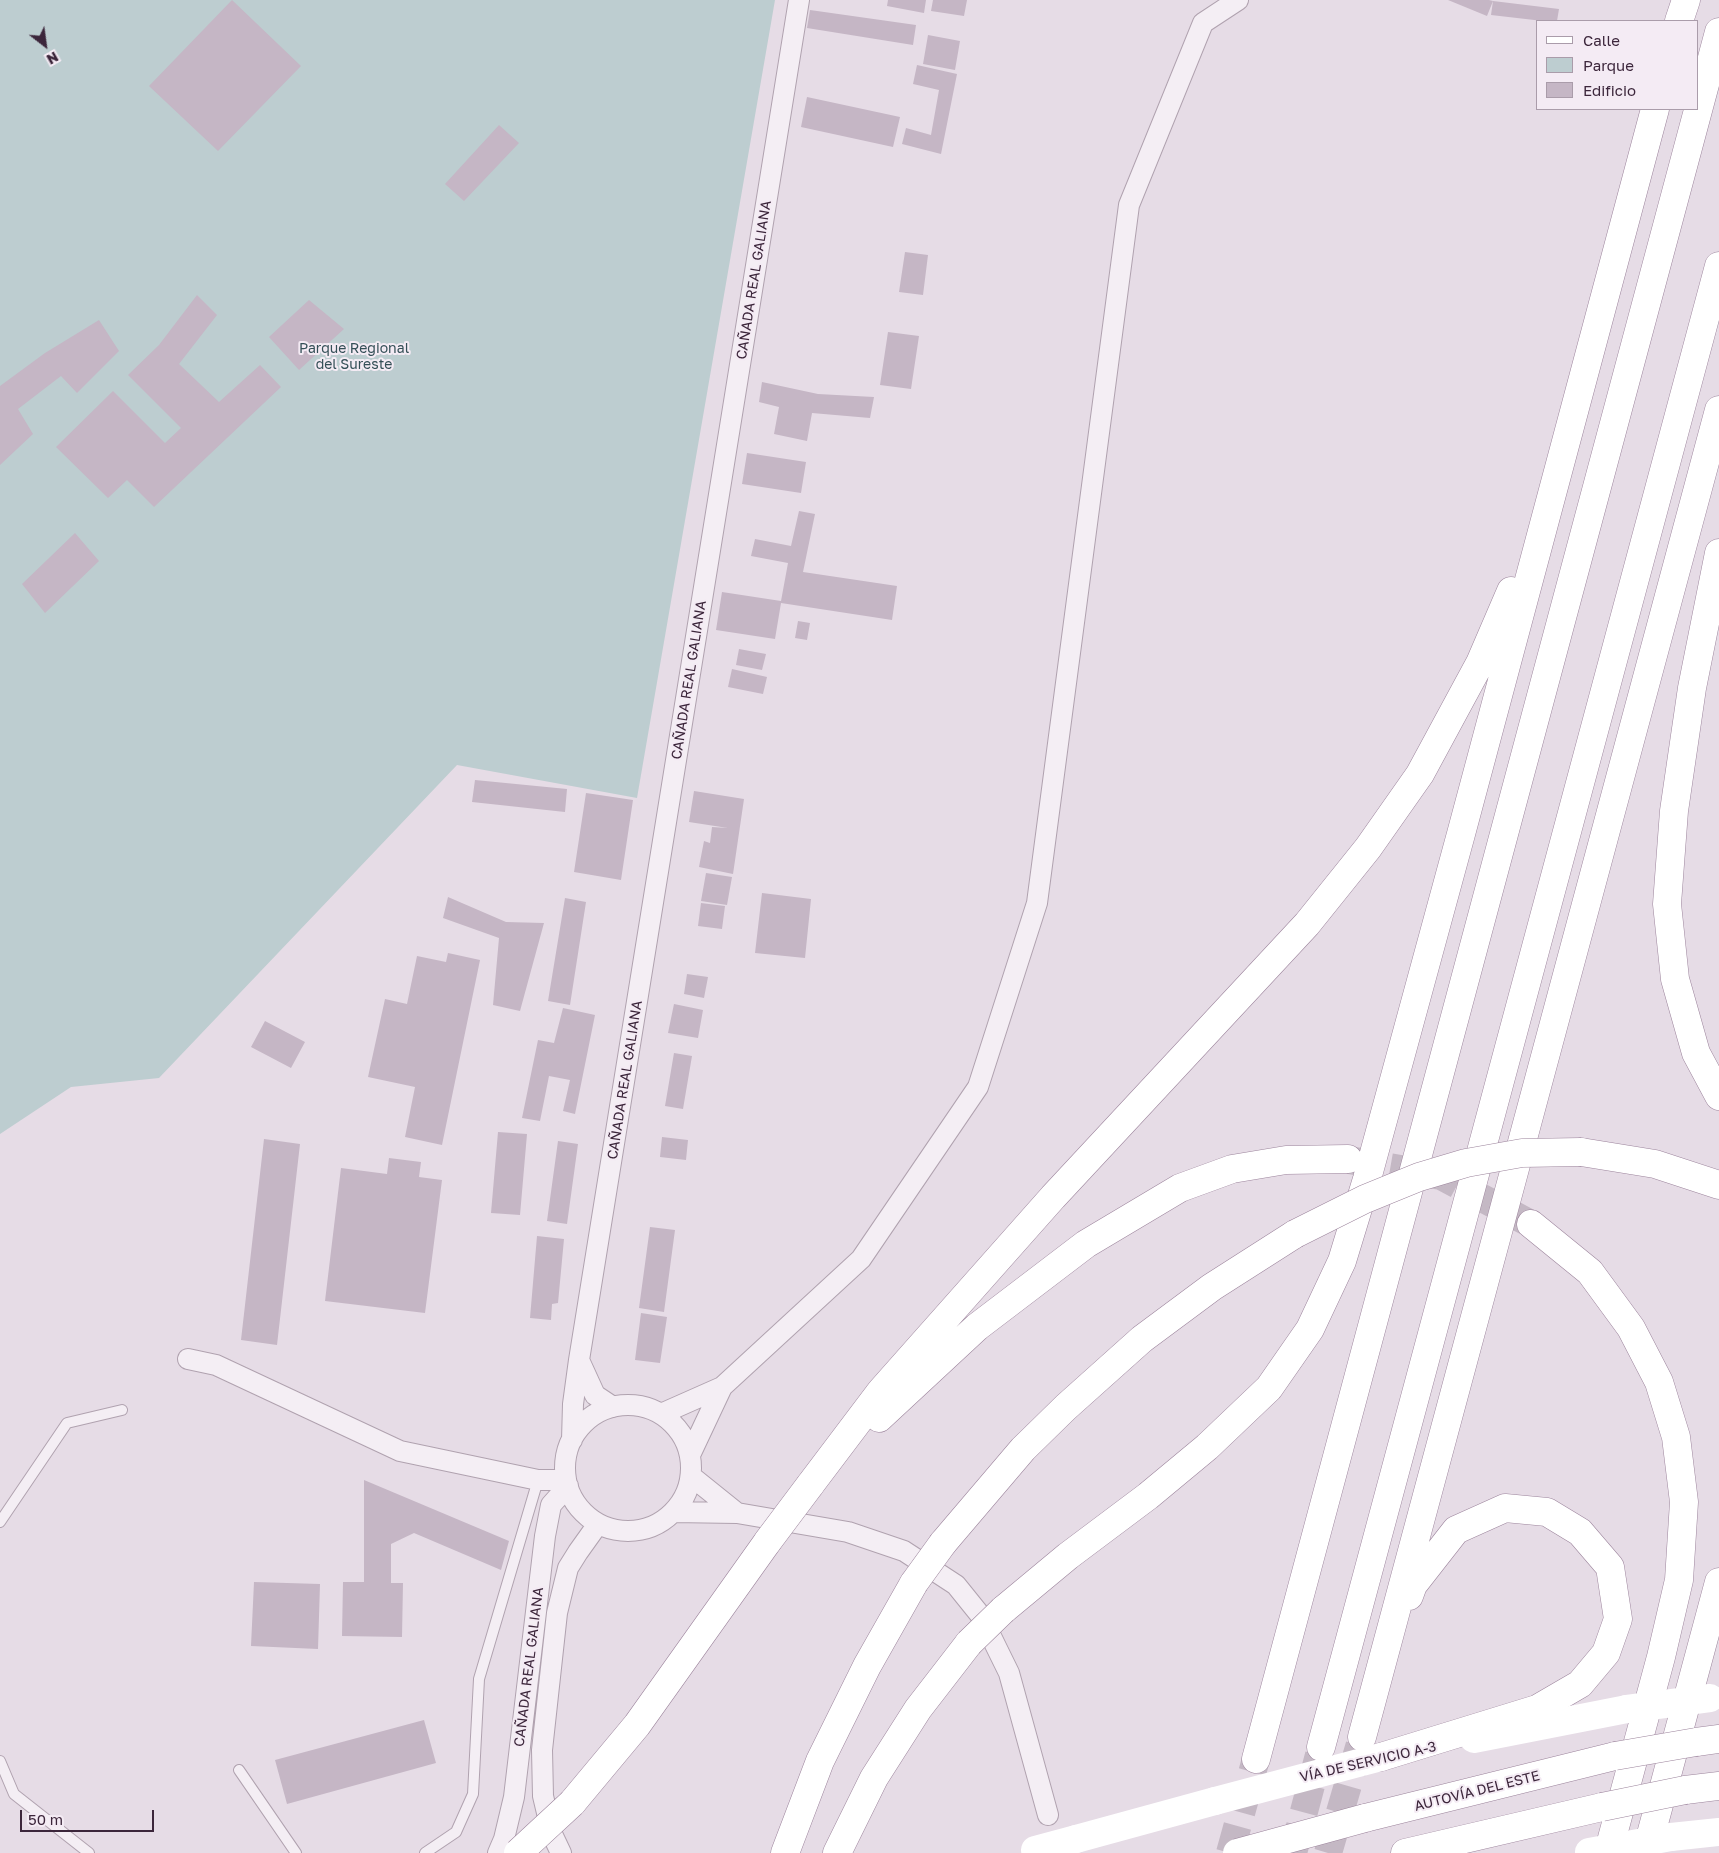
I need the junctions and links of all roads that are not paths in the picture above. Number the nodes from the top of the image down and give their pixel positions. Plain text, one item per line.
1 (799, 0) edge
2 (1238, 0) edge
3 (1686, 0) edge
4 (1679, 20) edge
5 (1719, 32) edge
6 (1699, 107) edge
7 (1655, 110) edge
8 (1698, 110) edge
9 (1719, 266) edge
10 (1719, 410) edge
11 (1538, 541) junction
12 (1719, 553) edge
13 (1719, 1096) edge
14 (1348, 1159) tunnel mouth
15 (1719, 1185) edge
16 (1531, 1224) tunnel mouth
17 (188, 1359) dead end
18 (579, 1360) junction
19 (722, 1386) junction
20 (613, 1407) junction
21 (122, 1410) dead end
22 (661, 1414) junction
23 (572, 1440) junction
24 (690, 1455) junction
25 (691, 1476) junction
26 (538, 1480) junction
27 (567, 1483) junction
28 (810, 1486) junction
29 (674, 1512) junction
30 (737, 1513) junction
31 (0, 1522) edge
32 (598, 1524) junction
33 (1719, 1582) edge
34 (1714, 1697) edge
35 (1373, 1699) junction
36 (1362, 1737) tunnel mouth
37 (1708, 1740) edge
38 (1321, 1747) tunnel mouth
39 (1381, 1756) junction
40 (1256, 1758) tunnel mouth
41 (0, 1761) edge
42 (239, 1770) dead end
43 (1719, 1786) edge
44 (1048, 1814) dead end
45 (1719, 1832) edge
46 (1028, 1851) edge
47 (89, 1853) edge
48 (296, 1853) edge
49 (425, 1853) edge
50 (498, 1853) edge
51 (518, 1853) edge
52 (560, 1853) edge
53 (785, 1853) edge
54 (837, 1853) edge
55 (1237, 1853) edge
56 (1405, 1853) edge
57 (1594, 1853) edge
58 (1646, 1853) edge

1 - 18 street, CAÑADA REAL GALIANA
2 - 19 street
3 - 4 main road
5 - 6 main road
7 - 11 main road
8 - 40 main road
9 - 38 main road
10 - 35 main road
11 - 28 main road
11 - 54 main road, bridge
12 - 13 main road
14 - 28 main road
15 - 53 main road, bridge
16 - 57 main road
17 - 26 street
18 - 20 street
18 - 23 street, CAÑADA REAL GALIANA
19 - 22 street
19 - 24 street
20 - 22 street
20 - 23 street
21 - 31 lane
22 - 24 street
23 - 27 street
24 - 25 street
25 - 29 street
25 - 30 street
26 - 27 street
26 - 49 lane
27 - 32 street
27 - 50 street, CAÑADA REAL GALIANA
28 - 51 main road, bridge
29 - 30 street
29 - 32 street
30 - 44 street
32 - 52 street, CAÑADA REAL GALIANA
33 - 58 main road
34 - 39 main road, VÍA DE SERVICIO A-3, bridge
35 - 36 main road
35 - 39 main road
37 - 55 main road, AUTOVÍA DEL ESTE, bridge
39 - 46 main road, VÍA DE SERVICIO A-3, bridge
41 - 47 lane
42 - 48 lane
43 - 56 main road, bridge
45 - 57 main road, bridge

